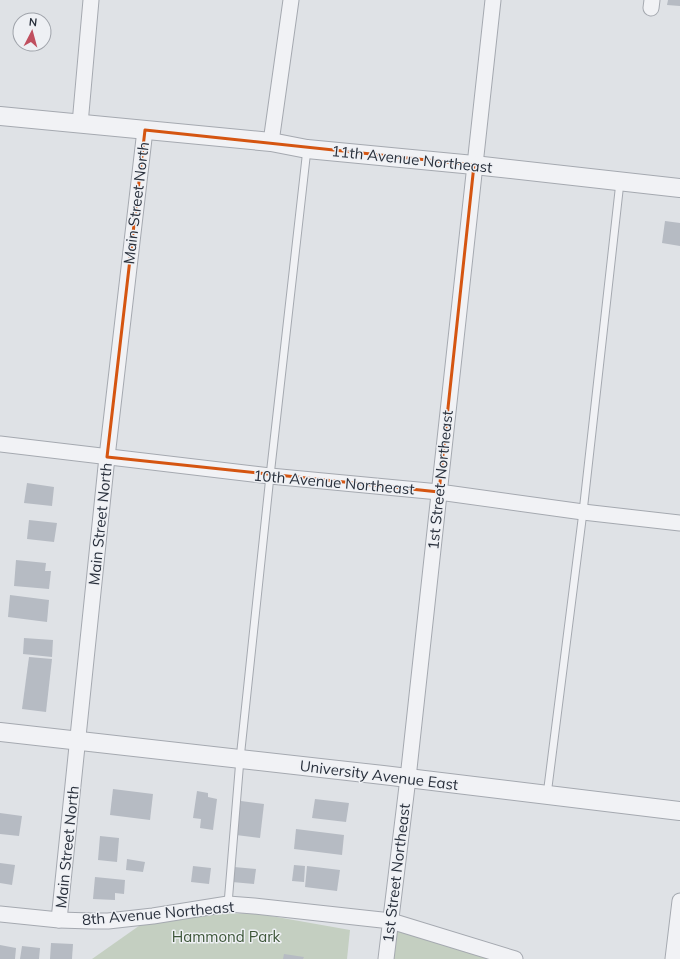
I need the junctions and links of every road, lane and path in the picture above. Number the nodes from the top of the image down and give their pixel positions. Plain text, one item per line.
1 (91, 0) edge
2 (291, 0) edge
3 (493, 0) edge
4 (0, 116) edge
5 (80, 124) junction
6 (145, 130) junction
7 (271, 142) junction
8 (307, 149) junction
9 (474, 165) junction
10 (620, 181) junction
11 (680, 188) edge
12 (0, 444) edge
13 (107, 457) junction
14 (270, 476) junction
15 (438, 492) junction
16 (583, 512) junction
17 (680, 523) edge
18 (0, 732) edge
19 (78, 741) junction
20 (240, 759) junction
21 (408, 778) junction
22 (547, 795) junction
23 (680, 811) edge
24 (680, 901) edge
25 (228, 904) junction
26 (0, 914) edge
27 (59, 920) junction
28 (390, 921) junction
29 (386, 959) edge
30 (516, 959) edge
31 (673, 959) edge

1 - 5 street
2 - 7 street
3 - 9 street, 1st Street Northeast
4 - 5 street, 11th Avenue Northeast
5 - 6 street, 11th Avenue Northeast
6 - 7 street, 11th Avenue Northeast
6 - 13 street, Main Street North
7 - 8 street, 11th Avenue Northeast
8 - 9 street, 11th Avenue Northeast
8 - 14 lane
9 - 10 street, 11th Avenue Northeast
9 - 15 street, 1st Street Northeast
10 - 11 street, 11th Avenue Northeast
10 - 16 lane
12 - 13 street, 10th Avenue Northeast
13 - 14 street, 10th Avenue Northeast
13 - 19 street, Main Street North
14 - 15 street, 10th Avenue Northeast
14 - 20 lane
15 - 16 street, 10th Avenue Northeast
15 - 21 street, 1st Street Northeast
16 - 17 street, 10th Avenue Northeast
16 - 22 lane
18 - 19 street, University Avenue East
19 - 20 street, University Avenue East
19 - 27 street, Main Street North
20 - 21 street, University Avenue East
20 - 25 lane
21 - 22 street, University Avenue East
21 - 28 street, 1st Street Northeast
22 - 23 street, University Avenue East
24 - 31 street
25 - 27 street, 8th Avenue Northeast
25 - 28 street, 8th Avenue Northeast
26 - 27 street, 8th Avenue Northeast
28 - 29 street, 1st Street Northeast
28 - 30 street, 8th Avenue Northeast

